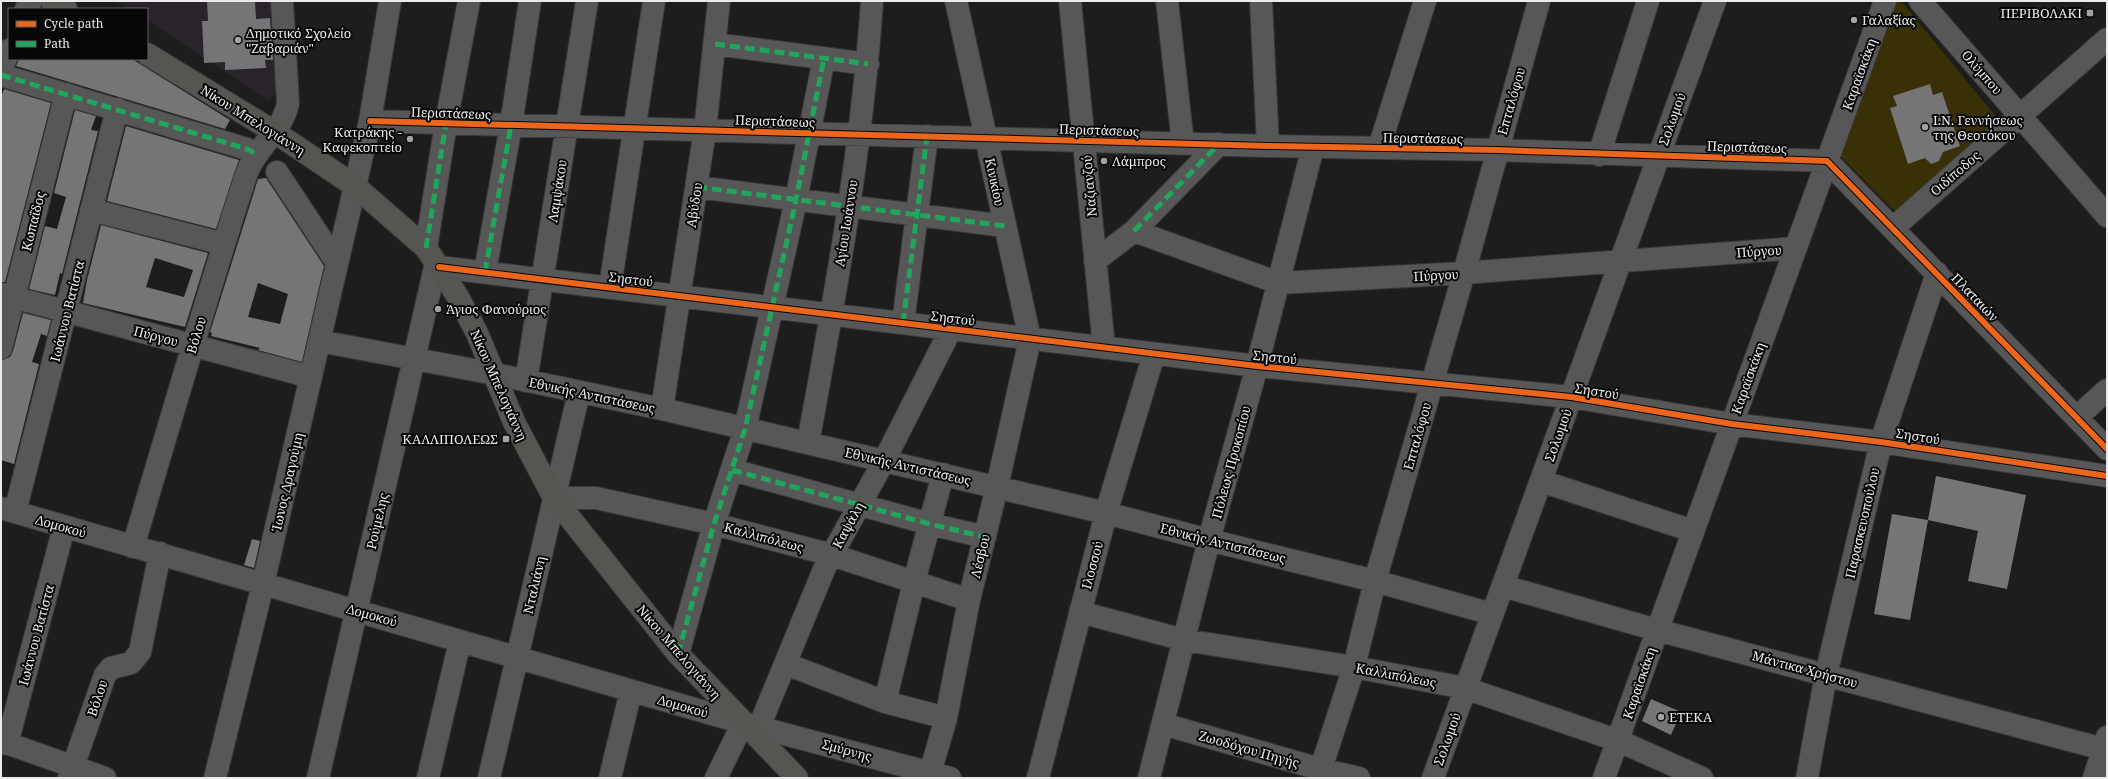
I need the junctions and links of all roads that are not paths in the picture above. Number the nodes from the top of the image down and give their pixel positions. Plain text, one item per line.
1 (52, 1) edge
2 (282, 1) edge
3 (390, 1) edge
4 (469, 1) edge
5 (530, 1) edge
6 (586, 1) edge
7 (654, 1) edge
8 (719, 1) edge
9 (872, 1) edge
10 (956, 1) edge
11 (1070, 1) edge
12 (1167, 1) edge
13 (1261, 1) edge
14 (1425, 1) edge
15 (1539, 1) edge
16 (1648, 1) edge
17 (1715, 1) edge
18 (1885, 1) edge
19 (1920, 1) edge
20 (64, 8) edge
21 (2107, 39) edge
22 (715, 44) junction
23 (8, 53) edge
24 (148, 55) edge
25 (824, 58) junction
26 (868, 64) junction
27 (1, 71) edge
28 (1, 75) edge
29 (66, 94) junction
30 (117, 109) junction
31 (2020, 116) junction
32 (370, 121) junction
33 (446, 124) junction
34 (511, 125) junction
35 (567, 127) junction
36 (634, 129) junction
37 (705, 130) junction
38 (273, 131) junction
39 (810, 133) junction
40 (859, 135) junction
41 (927, 136) junction
42 (986, 138) junction
43 (1085, 141) junction
44 (1183, 144) junction
45 (1219, 144) junction
46 (1268, 146) junction
47 (1313, 147) junction
48 (1379, 148) junction
49 (1496, 150) junction
50 (257, 154) junction
51 (1599, 155) junction
52 (1659, 155) junction
53 (1828, 161) junction
54 (278, 172) dead end
55 (355, 186) junction
56 (697, 187) junction
57 (796, 200) junction
58 (850, 207) junction
59 (92, 210) junction
60 (917, 215) junction
61 (2107, 216) edge
62 (1005, 226) junction
63 (1893, 228) junction
64 (1134, 231) junction
65 (224, 244) junction
66 (1796, 248) junction
67 (434, 259) junction
68 (1096, 261) junction
69 (1621, 262) junction
70 (337, 263) junction
71 (485, 272) junction
72 (1464, 273) junction
73 (1937, 273) junction
74 (543, 279) junction
75 (1279, 283) junction
76 (610, 287) junction
77 (7, 296) edge
78 (680, 296) junction
79 (771, 307) junction
80 (67, 312) junction
81 (831, 314) junction
82 (903, 323) junction
83 (951, 329) junction
84 (1030, 339) junction
85 (319, 341) junction
86 (192, 346) junction
87 (1, 348) edge
88 (1104, 348) junction
89 (1154, 354) junction
90 (414, 358) junction
91 (1257, 366) junction
92 (494, 374) junction
93 (311, 377) junction
94 (526, 381) junction
95 (1432, 384) junction
96 (2107, 390) edge
97 (578, 392) junction
98 (1571, 397) junction
99 (662, 409) junction
100 (2077, 417) junction
101 (1732, 424) junction
102 (746, 428) junction
103 (1881, 442) junction
104 (808, 443) junction
105 (2107, 449) edge
106 (884, 461) junction
107 (732, 470) junction
108 (943, 474) junction
109 (2107, 476) edge
110 (1541, 481) junction
111 (997, 487) junction
112 (554, 498) junction
113 (860, 504) junction
114 (8, 510) edge
115 (1106, 513) junction
116 (714, 524) junction
117 (930, 524) junction
118 (64, 527) junction
119 (1693, 531) junction
120 (985, 537) junction
121 (1209, 540) junction
122 (133, 546) junction
123 (160, 553) junction
124 (832, 555) junction
125 (1375, 580) junction
126 (914, 582) junction
127 (263, 584) junction
128 (1503, 586) junction
129 (969, 600) junction
130 (357, 611) junction
131 (1080, 612) junction
132 (1492, 614) junction
133 (1657, 630) junction
134 (1184, 640) junction
135 (460, 641) junction
136 (678, 654) junction
137 (517, 657) junction
138 (786, 664) junction
139 (1354, 667) junction
140 (1826, 675) junction
141 (1465, 688) junction
142 (631, 690) junction
143 (884, 702) junction
144 (946, 718) junction
145 (1163, 724) junction
146 (751, 725) junction
147 (1619, 741) junction
148 (4, 743) edge
149 (2106, 745) edge
150 (71, 773) edge
151 (1319, 774) edge
152 (940, 775) edge
153 (105, 778) edge
154 (215, 778) edge
155 (318, 778) edge
156 (428, 778) edge
157 (489, 778) edge
158 (610, 778) edge
159 (716, 778) edge
160 (797, 778) edge
161 (1038, 778) edge
162 (1150, 778) edge
163 (1359, 778) edge
164 (1432, 778) edge
165 (1604, 778) edge
166 (1702, 778) edge
167 (1807, 778) edge
168 (2094, 778) edge

1 - 20 main road
2 - 38 street, Βόλου
3 - 32 street, Ίωνος Δραγούμη
4 - 33 street, Ρούμελης
5 - 34 street
6 - 35 street, Λαμψάκου
7 - 36 street
8 - 22 street, Αβύδου
9 - 26 street, Αγίου Ιωάννου
10 - 42 street, Κινικίου
11 - 43 street, Ναζιανζού
12 - 44 street
13 - 46 street
14 - 48 street
15 - 49 street, Επταλόφου
16 - 51 street
17 - 52 street, Σολωμού
18 - 53 street, Καραϊσκάκη
19 - 31 street, Ολύμπου
21 - 31 street, Οιδίποδος
22 - 25 street
22 - 37 street, Αβύδου
23 - 27 street
24 - 38 main road, Νίκου Μπελογιάννη
25 - 26 street
25 - 39 street
26 - 40 street, Αγίου Ιωάννου
28 - 29 street
29 - 30 street
29 - 77 street, Κωπαΐδος
30 - 50 street
30 - 59 street, Ιωάννου Βατίστα
31 - 61 street, Ολύμπου
31 - 63 street, Οιδίποδος
32 - 33 street, Περιστάσεως
32 - 55 street, Ίωνος Δραγούμη
33 - 34 street, Περιστάσεως
33 - 67 street, Ρούμελης
34 - 35 street, Περιστάσεως
34 - 71 street
35 - 36 street, Περιστάσεως
35 - 74 street, Λαμψάκου
36 - 37 street, Περιστάσεως
36 - 76 street
37 - 39 street, Περιστάσεως
37 - 56 street, Αβύδου
38 - 50 street, Βόλου
38 - 55 main road, Νίκου Μπελογιάννη
39 - 40 street, Περιστάσεως
39 - 57 street
40 - 41 street, Περιστάσεως
40 - 58 street, Αγίου Ιωάννου
41 - 42 street, Περιστάσεως
41 - 60 street
42 - 43 street, Περιστάσεως
42 - 62 street, Κινικίου
43 - 44 street, Περιστάσεως
43 - 68 street, Ναζιανζού
44 - 45 street, Περιστάσεως
45 - 46 street, Περιστάσεως
45 - 64 street
46 - 47 street, Περιστάσεως
47 - 48 street, Περιστάσεως
47 - 75 street, Πόλεως Προκοπίου
48 - 49 street, Περιστάσεως
49 - 51 street, Περιστάσεως
49 - 72 street, Επταλόφου
50 - 65 street, Βόλου
51 - 52 street, Περιστάσεως
52 - 53 street, Περιστάσεως
52 - 69 street, Σολωμού
53 - 63 street, Πλαταιών
53 - 66 street, Καραϊσκάκη
54 - 70 street
55 - 67 main road, Νίκου Μπελογιάννη
55 - 70 street, Ίωνος Δραγούμη
56 - 57 street
56 - 78 street, Αβύδου
57 - 58 street
57 - 79 street
58 - 60 street
58 - 81 street, Αγίου Ιωάννου
59 - 65 street
59 - 80 street, Ιωάννου Βατίστα
60 - 62 street
60 - 82 street
62 - 84 street, Κινικίου
63 - 73 street, Πλαταιών
64 - 68 street
64 - 75 street, Πύργου
65 - 86 street, Βόλου
66 - 69 street, Πύργου
66 - 101 street, Καραϊσκάκη
67 - 71 street, Σηστού
67 - 90 street, Ρούμελης
67 - 92 main road, Νίκου Μπελογιάννη
68 - 88 street, Ναζιανζού
69 - 72 street, Πύργου
69 - 98 street, Σολωμού
70 - 85 street, Ίωνος Δραγούμη
71 - 74 street, Σηστού
72 - 75 street, Πύργου
72 - 95 street, Επταλόφου
73 - 100 street, Πλαταιών
73 - 103 street, Παρασκευοπούλου
74 - 76 street, Σηστού
74 - 94 street, Λαμψάκου
75 - 91 street, Πόλεως Προκοπίου
76 - 78 street, Σηστού
77 - 80 street, Πύργου
77 - 87 street, Κωπαΐδος
78 - 79 street, Σηστού
78 - 99 street, Αβύδου
79 - 81 street, Σηστού
79 - 102 street
80 - 86 street, Πύργου
80 - 114 street, Ιωάννου Βατίστα
81 - 82 street, Σηστού
81 - 104 street, Αγίου Ιωάννου
82 - 83 street, Σηστού
83 - 84 street, Σηστού
83 - 106 street, Καψάλη
84 - 88 street, Σηστού
84 - 111 street, Λέσβου
85 - 90 street, Εθνικής Αντιστάσεως
85 - 93 street, Ίωνος Δραγούμη
86 - 93 street, Πύργου
86 - 122 street, Βόλου
88 - 89 street, Σηστού
89 - 91 street, Σηστού
89 - 115 street, Ιλοσσού
90 - 92 street, Εθνικής Αντιστάσεως
90 - 130 street, Ρούμελης
91 - 95 street, Σηστού
91 - 121 street, Πόλεως Προκοπίου
92 - 94 street, Εθνικής Αντιστάσεως
92 - 112 main road, Νίκου Μπελογιάννη
93 - 127 street, Ίωνος Δραγούμη
94 - 97 street, Εθνικής Αντιστάσεως
95 - 98 street, Σηστού
95 - 125 street, Επταλόφου
96 - 100 street
97 - 99 street, Εθνικής Αντιστάσεως
97 - 112 street, Νταλιάνη
98 - 101 street, Σηστού
98 - 110 street, Σολωμού
99 - 102 street, Εθνικής Αντιστάσεως
100 - 105 street, Πλαταιών
101 - 103 street, Σηστού
101 - 119 street, Καραϊσκάκη
102 - 104 street, Εθνικής Αντιστάσεως
102 - 107 street
103 - 109 street, Σηστού
103 - 140 street, Παρασκευοπούλου
104 - 106 street, Εθνικής Αντιστάσεως
106 - 108 street, Εθνικής Αντιστάσεως
106 - 113 street, Καψάλη
107 - 113 street
107 - 116 street
108 - 111 street, Εθνικής Αντιστάσεως
108 - 117 street
110 - 119 street
110 - 128 street, Σολωμού
111 - 115 street, Εθνικής Αντιστάσεως
111 - 120 street, Λέσβου
112 - 116 street, Καλλιπόλεως
112 - 136 main road, Νίκου Μπελογιάννη
112 - 137 street, Νταλιάνη
113 - 117 street
113 - 124 street, Καψάλη
114 - 118 street, Δομοκού
115 - 121 street, Εθνικής Αντιστάσεως
115 - 131 street, Ιλοσσού
116 - 124 street, Καλλιπόλεως
116 - 136 street
117 - 120 street
117 - 126 street
118 - 122 street, Δομοκού
118 - 148 street, Ιωάννου Βατίστα
119 - 133 street, Καραϊσκάκη
120 - 129 street, Λέσβου
121 - 125 street, Εθνικής Αντιστάσεως
121 - 134 street, Πόλεως Προκοπίου
122 - 123 street, Δομοκού
123 - 127 street, Δομοκού
123 - 150 street, Βόλου
124 - 126 street, Καλλιπόλεως
124 - 138 street, Καψάλη
125 - 132 street, Εθνικής Αντιστάσεως
125 - 139 street, Επταλόφου
126 - 129 street, Καλλιπόλεως
126 - 143 street
127 - 130 street, Δομοκού
127 - 154 street, Ίωνος Δραγούμη
128 - 132 street, Σολωμού
128 - 133 street, Μάντικα Χρήστου
129 - 144 street, Λέσβου
130 - 135 street, Δομοκού
130 - 155 street, Ρούμελης
131 - 134 street, Καλλιπόλεως
131 - 161 street, Ιλοσσού
132 - 141 street, Σολωμού
133 - 140 street, Μάντικα Χρήστου
133 - 147 street, Καραϊσκάκη
134 - 139 street, Καλλιπόλεως
134 - 145 street, Πόλεως Προκοπίου
135 - 137 street, Δομοκού
135 - 156 street
136 - 146 main road, Νίκου Μπελογιάννη
137 - 142 street, Δομοκού
137 - 157 street, Νταλιάνη
138 - 143 street
138 - 146 street, Καψάλη
139 - 141 street, Καλλιπόλεως
139 - 151 street, Επταλόφου
140 - 149 street, Μάντικα Χρήστου
140 - 167 street, Παρασκευοπούλου
141 - 147 street, Καλλιπόλεως
141 - 164 street, Σολωμού
142 - 146 street, Δομοκού
142 - 158 street
143 - 144 street
144 - 152 street, Λέσβου
145 - 151 street, Ζωοδόχου Πηγής
145 - 162 street, Πόλεως Προκοπίου
146 - 152 street, Σμύρνης
146 - 159 street, Καψάλη
146 - 160 main road, Νίκου Μπελογιάννη
147 - 165 street, Καραϊσκάκη
147 - 166 street, Καλλιπόλεως
148 - 150 street
149 - 168 street
150 - 153 street
151 - 163 street, Ζωοδόχου Πηγής

